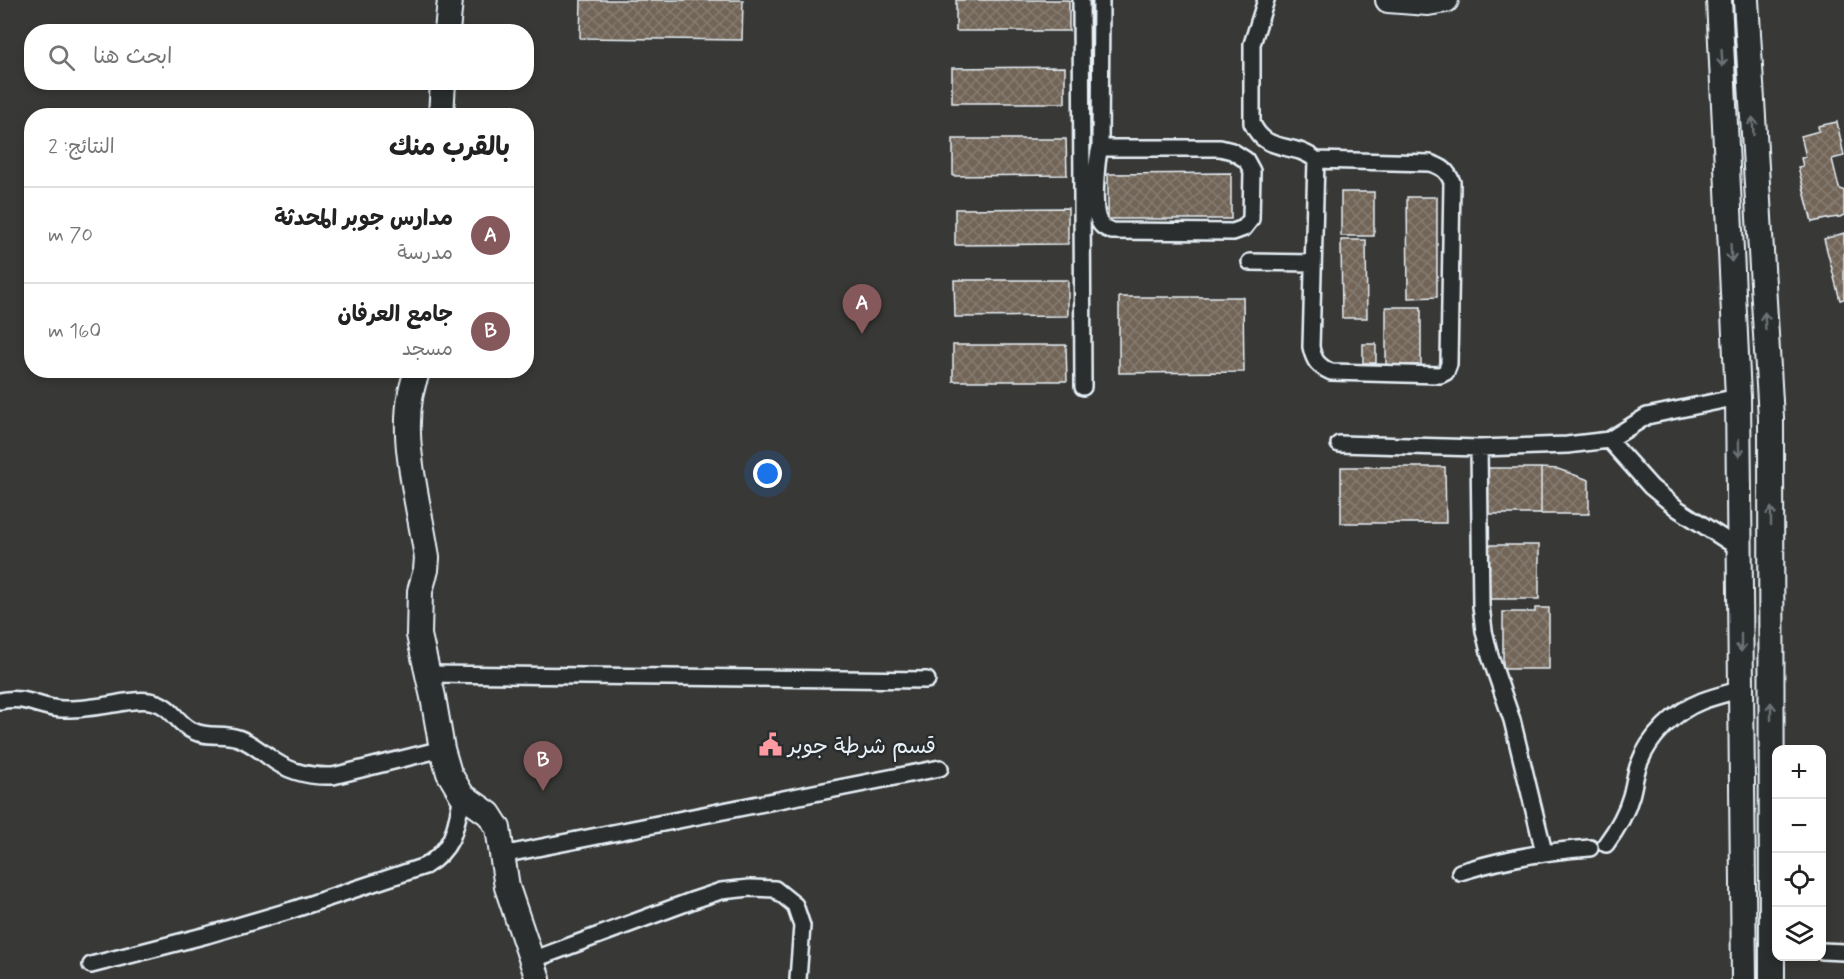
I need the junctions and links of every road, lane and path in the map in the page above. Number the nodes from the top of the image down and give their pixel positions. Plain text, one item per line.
1 (450, 0) edge
2 (1080, 0) edge
3 (1101, 0) edge
4 (1266, 0) edge
5 (1388, 0) edge
6 (1446, 0) edge
7 (1719, 0) edge
8 (1746, 0) edge
9 (448, 24) edge
10 (443, 90) edge
11 (441, 108) edge
12 (1100, 148) junction
13 (1316, 160) junction
14 (1250, 262) dead end
15 (1313, 263) junction
16 (415, 378) edge
17 (1083, 387) dead end
18 (1738, 397) junction
19 (1609, 440) junction
20 (1339, 444) dead end
21 (1479, 448) junction
22 (1740, 549) junction
23 (426, 674) junction
24 (927, 680) dead end
25 (1742, 689) junction
26 (0, 701) edge
27 (442, 749) junction
28 (940, 768) dead end
29 (462, 795) junction
30 (1606, 844) dead end
31 (1590, 848) dead end
32 (1544, 852) junction
33 (502, 855) junction
34 (1460, 872) dead end
35 (1774, 907) edge
36 (1826, 951) edge
37 (1844, 952) edge
38 (1773, 961) edge
39 (91, 965) dead end
40 (535, 969) edge
41 (798, 979) edge
42 (1744, 979) edge
43 (1772, 979) edge

1 - 9 main road
2 - 17 street
3 - 12 street
4 - 13 street
5 - 6 main road
7 -> 18 main road
35 -> 8 main road
10 - 11 main road
12 - 12 street
13 - 15 street
13 - 15 street
14 - 15 street
16 - 23 main road
18 - 19 street
18 -> 22 main road
19 - 21 street
19 - 22 street
20 - 21 street
21 - 32 street
22 -> 25 main road
23 - 24 street
23 - 27 main road
25 - 30 street
25 - 42 main road
26 - 27 street
27 - 29 main road
28 - 33 street
29 - 33 main road
29 - 39 street
31 - 32 street
32 - 34 street
33 - 40 main road
36 - 37 street
38 - 43 main road
40 - 41 street

